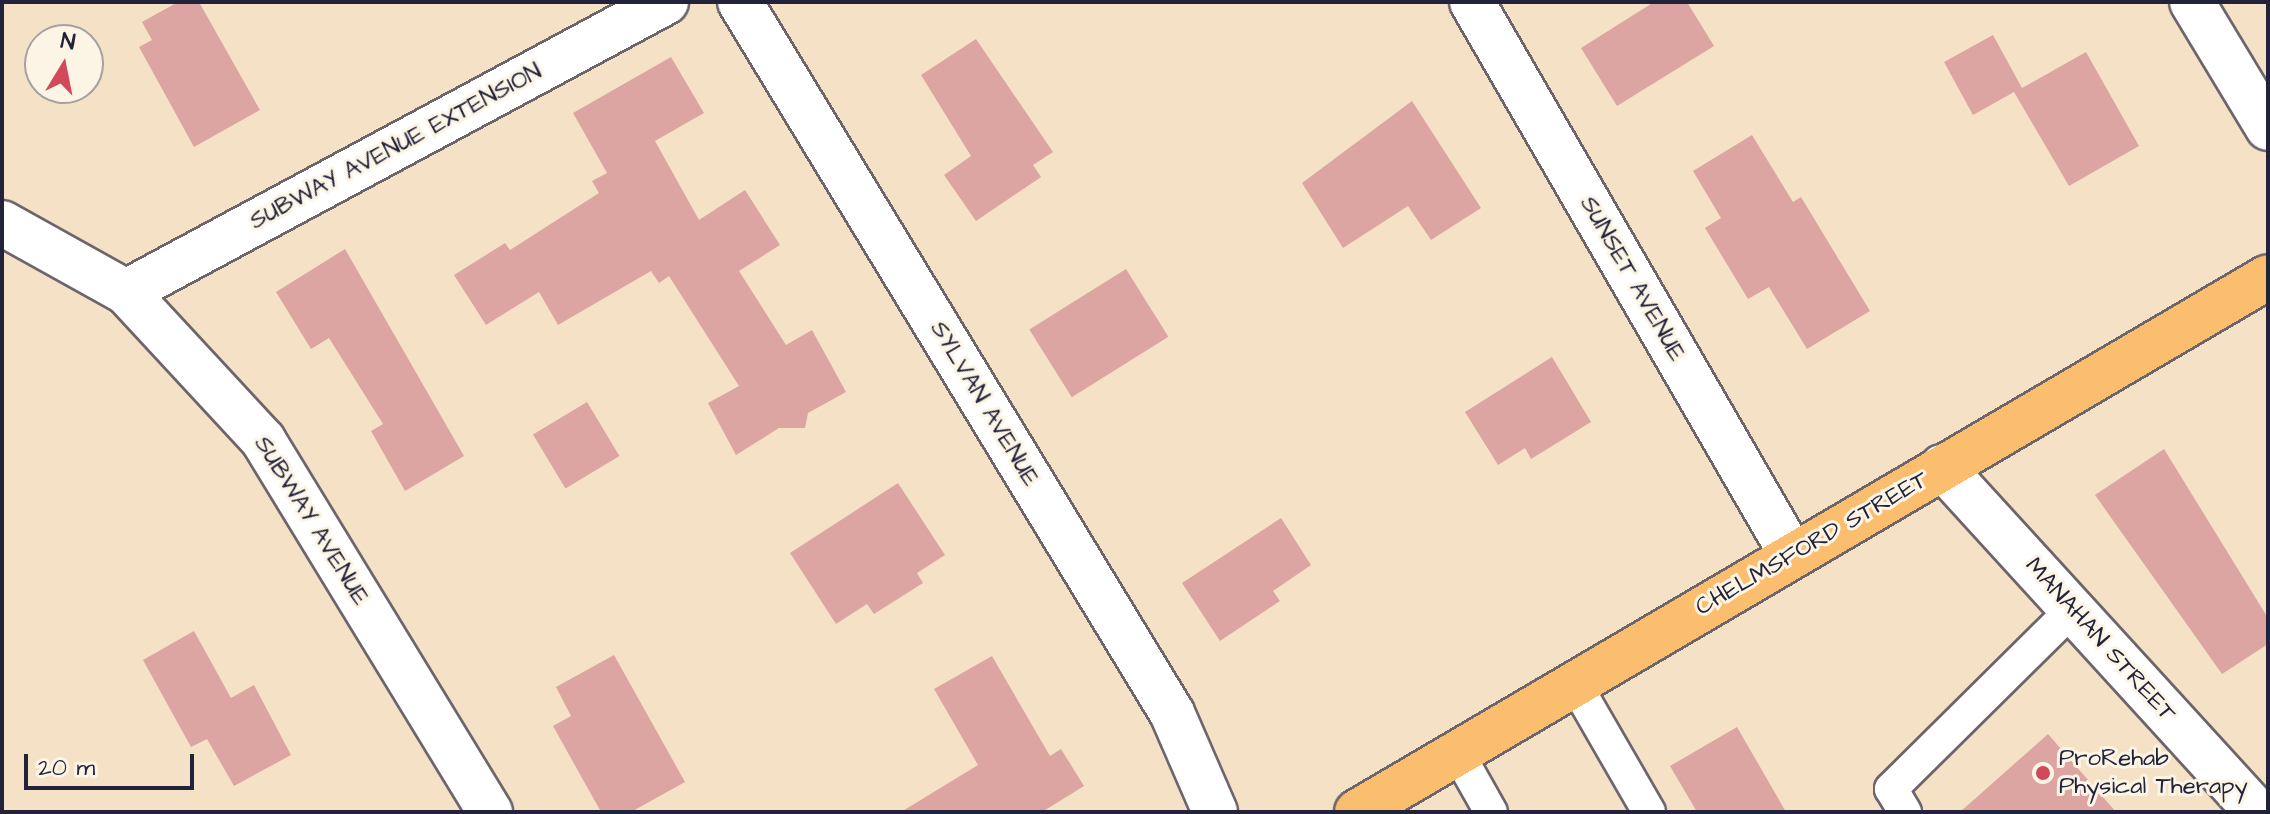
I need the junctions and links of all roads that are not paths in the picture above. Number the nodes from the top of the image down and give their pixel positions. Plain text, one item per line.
1 (666, 2) edge
2 (740, 2) edge
3 (1472, 2) edge
4 (2192, 2) edge
5 (2268, 128) edge
6 (2, 223) edge
7 (2268, 277) edge
8 (126, 292) junction
9 (1942, 467) junction
10 (1792, 555) junction
11 (2072, 610) junction
12 (1574, 682) junction
13 (1456, 750) junction
14 (490, 812) edge
15 (1215, 812) edge
16 (1357, 812) edge
17 (1491, 812) edge
18 (1649, 812) edge
19 (1905, 812) edge
20 (2257, 812) edge

1 - 8 street, SUBWAY AVENUE EXTENSION
2 - 15 street, SYLVAN AVENUE
3 - 10 street, SUNSET AVENUE
4 - 5 street
6 - 8 street, SUBWAY AVENUE
7 - 9 main road, CHELMSFORD STREET
8 - 14 street, SUBWAY AVENUE
9 - 10 main road, CHELMSFORD STREET
9 - 11 street, MANAHAN STREET
10 - 12 main road, CHELMSFORD STREET
11 - 19 lane
11 - 20 street, MANAHAN STREET
12 - 13 main road, CHELMSFORD STREET
12 - 18 lane
13 - 16 main road, CHELMSFORD STREET
13 - 17 lane

